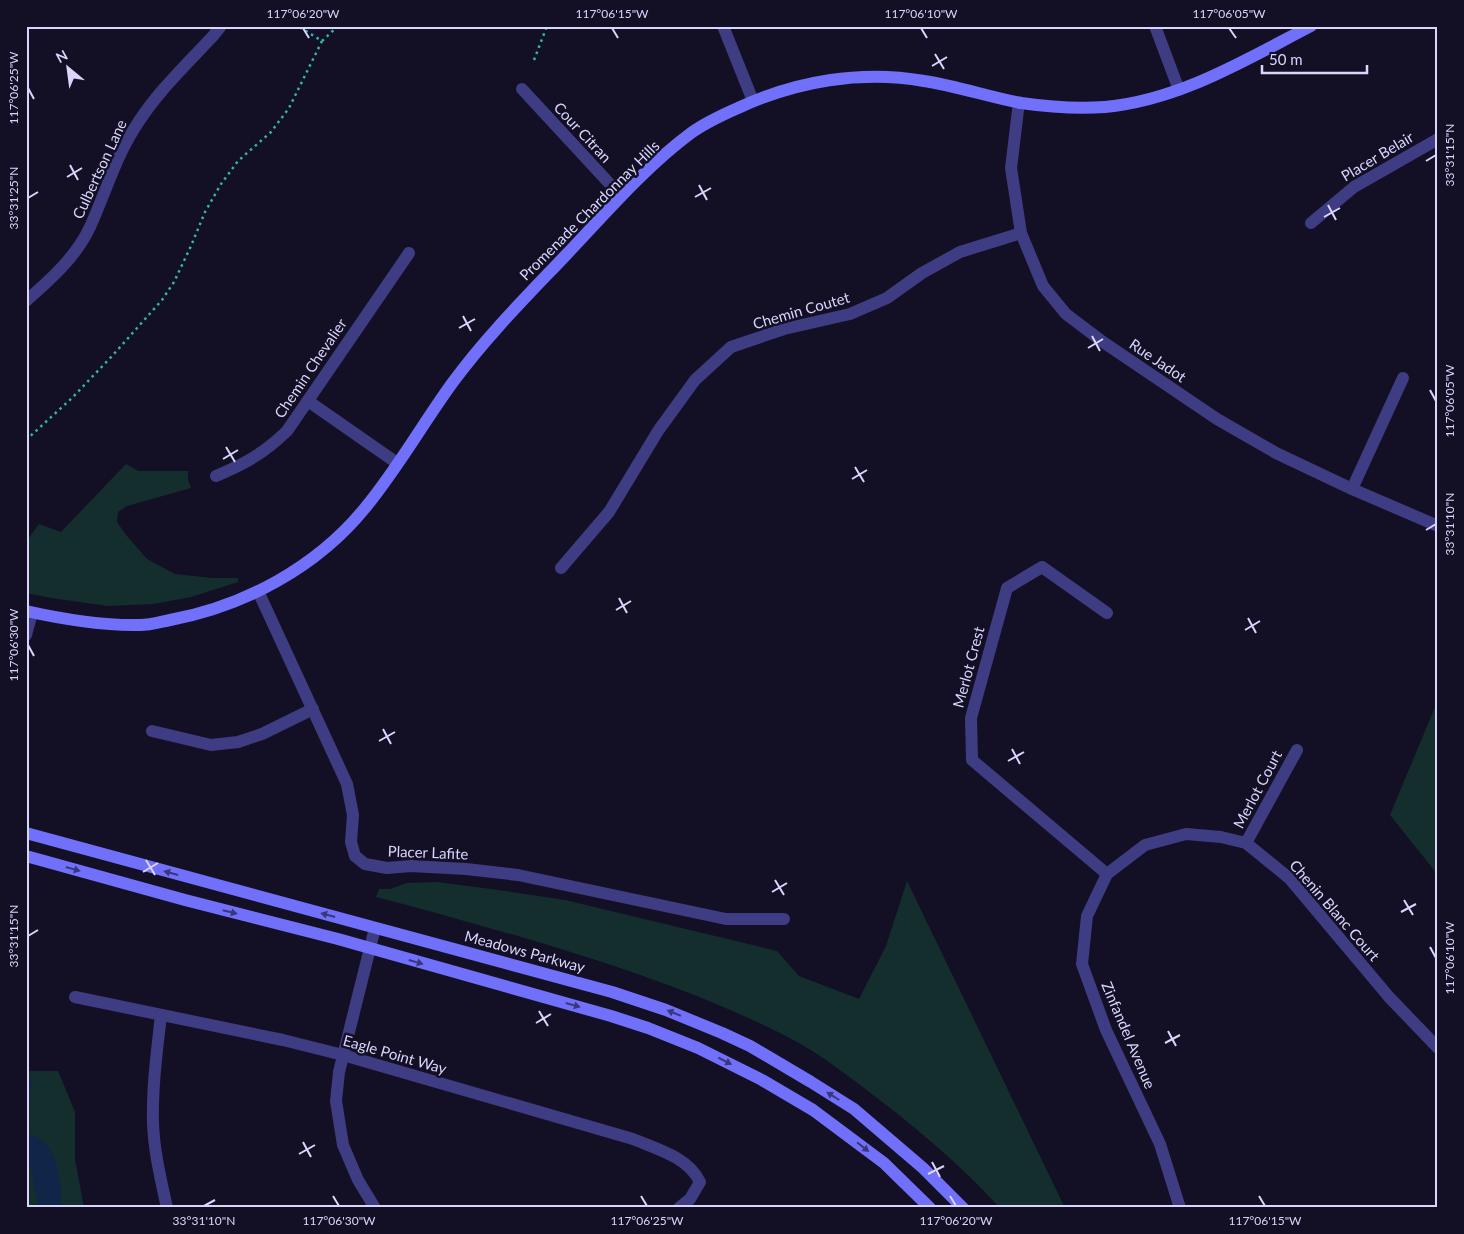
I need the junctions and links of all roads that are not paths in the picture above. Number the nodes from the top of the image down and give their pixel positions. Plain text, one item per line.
1 (221, 26) edge
2 (723, 26) edge
3 (1155, 26) edge
4 (1311, 26) edge
5 (522, 89) dead end
6 (1179, 90) junction
7 (753, 101) junction
8 (1019, 102) junction
9 (1438, 139) edge
10 (621, 196) junction
11 (1311, 223) dead end
12 (1021, 233) junction
13 (408, 252) dead end
14 (26, 301) edge
15 (1404, 378) dead end
16 (308, 401) junction
17 (397, 464) junction
18 (216, 476) dead end
19 (1352, 489) junction
20 (1438, 526) edge
21 (561, 568) dead end
22 (258, 591) junction
23 (29, 612) edge
24 (1107, 613) dead end
25 (26, 635) edge
26 (313, 709) junction
27 (152, 731) dead end
28 (1297, 750) dead end
29 (26, 833) edge
30 (1246, 843) junction
31 (26, 856) edge
32 (1107, 874) junction
33 (784, 919) dead end
34 (375, 928) junction
35 (370, 949) junction
36 (75, 997) dead end
37 (160, 1015) junction
38 (1438, 1048) edge
39 (343, 1055) junction
40 (167, 1208) edge
41 (375, 1208) edge
42 (679, 1208) edge
43 (930, 1208) edge
44 (963, 1208) edge
45 (1180, 1208) edge

1 - 14 street, Culbertson Lane
2 - 7 street
3 - 6 street
4 - 6 main road, Promenade Chardonnay Hills
5 - 10 street, Cour Citran
6 - 8 main road, Promenade Chardonnay Hills
7 - 8 main road, Promenade Chardonnay Hills
7 - 10 main road, Promenade Chardonnay Hills
8 - 12 street, Rue Jadot
9 - 11 street, Placer Belair
10 - 17 main road, Promenade Chardonnay Hills
12 - 19 street, Rue Jadot
12 - 21 street, Chemin Coutet
13 - 16 street, Chemin Chevalier
15 - 19 street
16 - 17 street
16 - 18 street, Chemin Chevalier
17 - 22 main road, Promenade Chardonnay Hills
19 - 20 street, Rue Jadot
22 - 23 main road, Promenade Chardonnay Hills
22 - 26 street, Placer Lafite
23 - 25 street
24 - 32 street, Merlot Crest
26 - 27 street
26 - 33 street, Placer Lafite
28 - 30 street, Merlot Court
34 -> 29 main road, Meadows Parkway
30 - 32 street, Chenin Blanc Court
30 - 38 street, Chenin Blanc Court
31 -> 35 main road
32 - 45 street, Zinfandel Avenue
34 - 35 street
44 -> 34 main road, Meadows Parkway
35 - 39 street
35 -> 43 main road
36 - 37 street, Eagle Point Way
37 - 39 street, Eagle Point Way
37 - 40 street
39 - 41 street
39 - 42 street, Eagle Point Way

